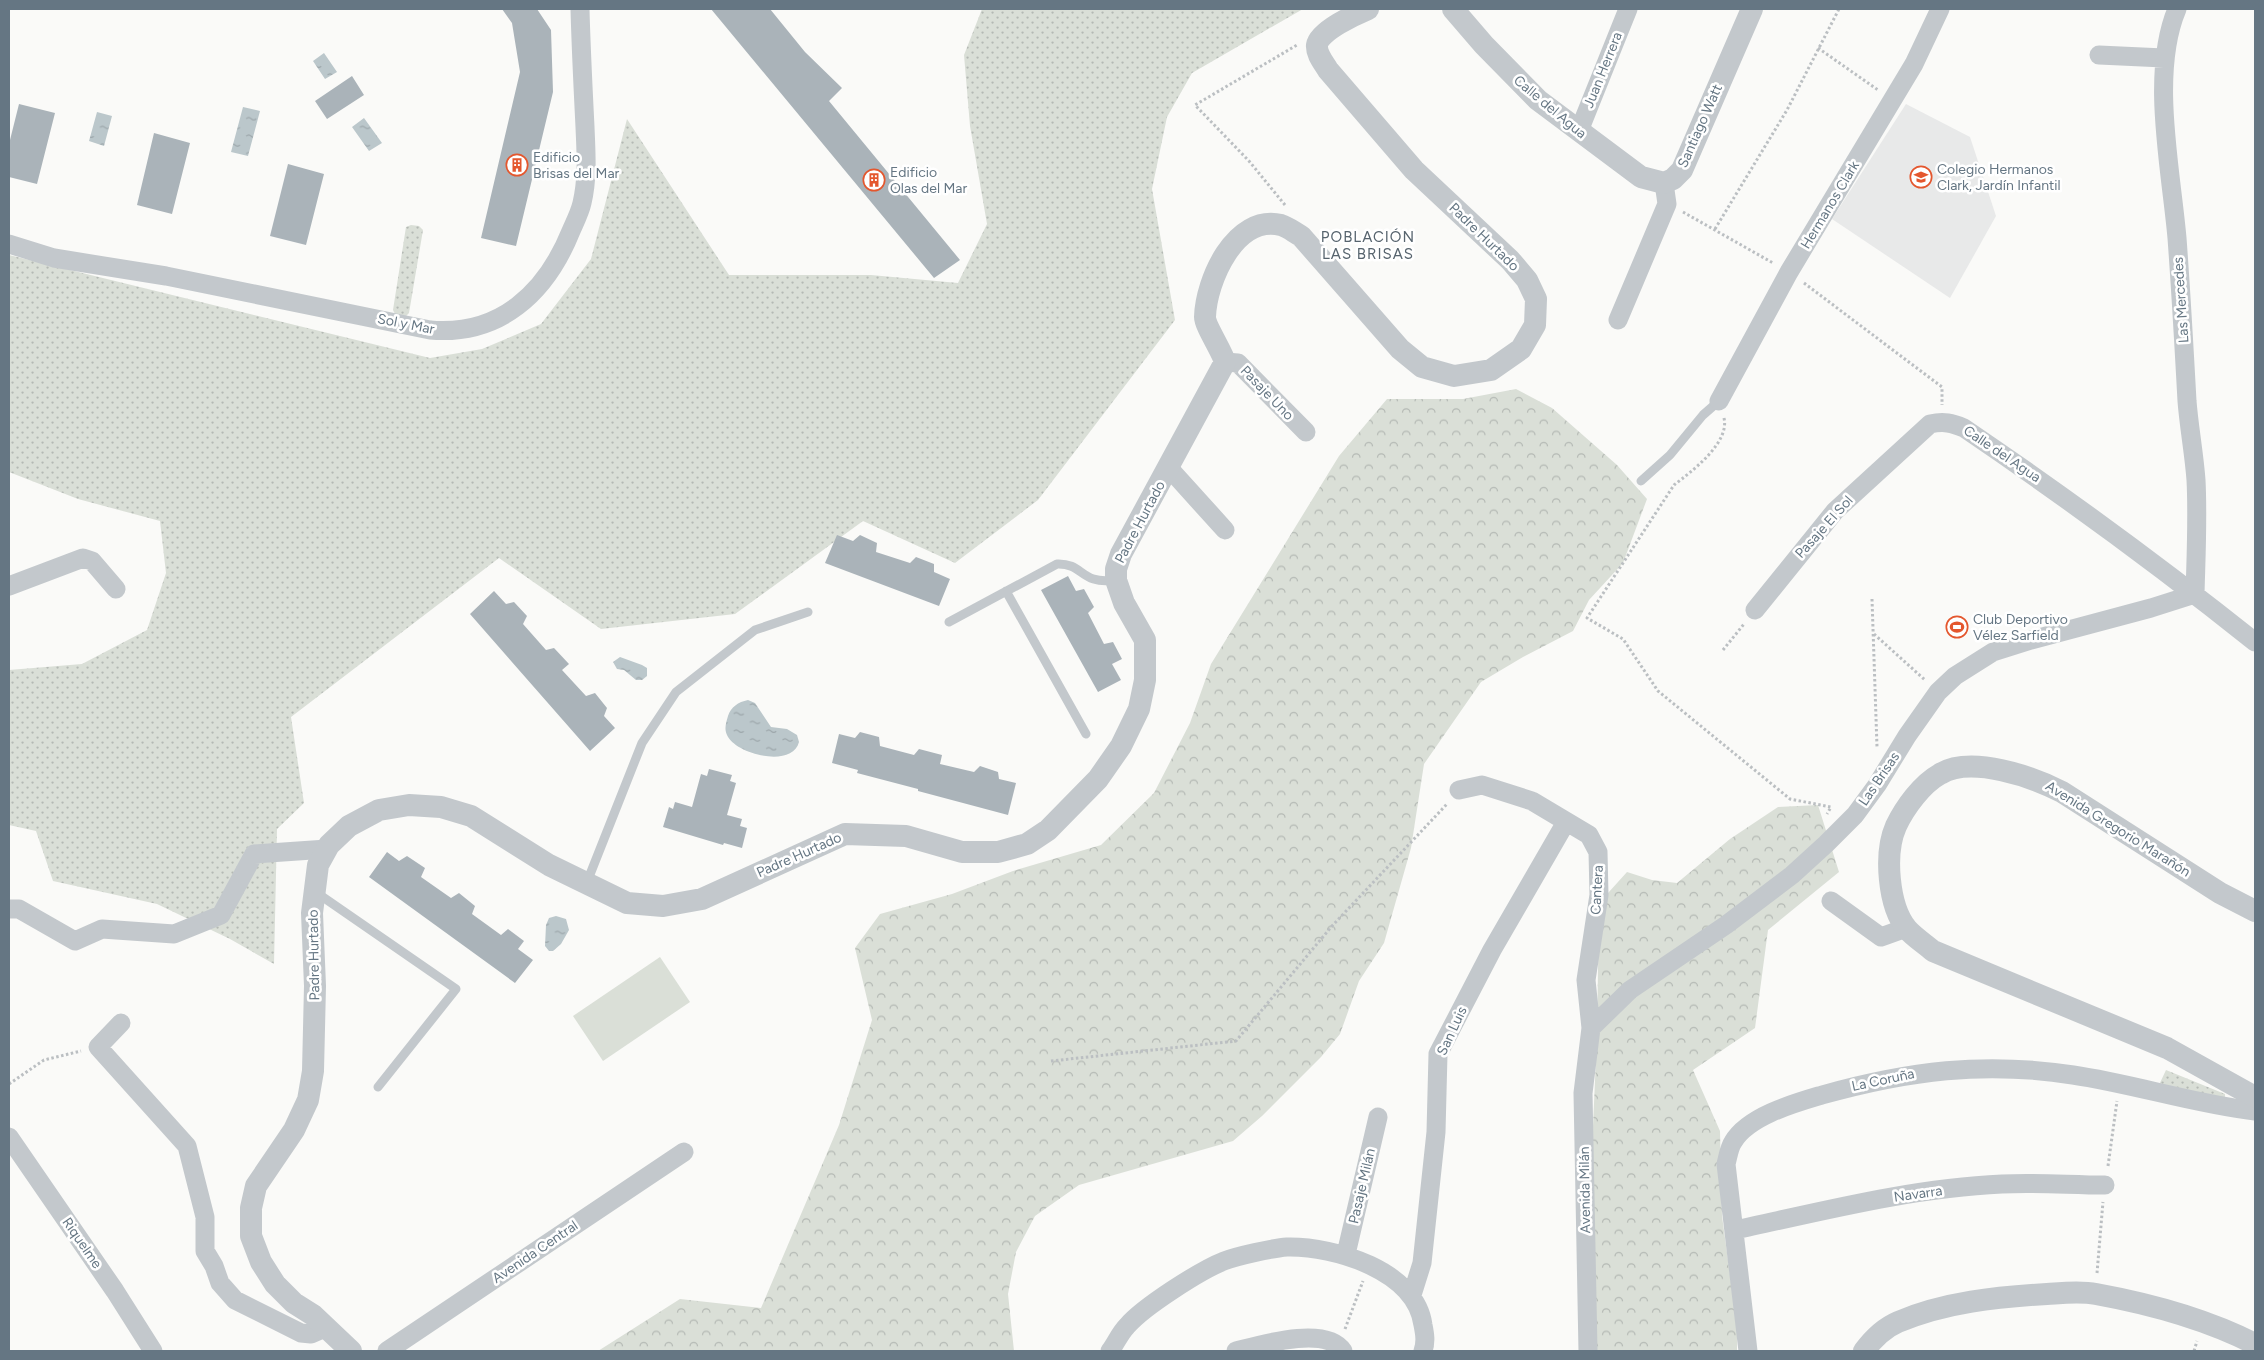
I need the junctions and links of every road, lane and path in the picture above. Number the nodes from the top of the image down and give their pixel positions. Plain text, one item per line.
1 (580, 9) edge
2 (1368, 9) edge
3 (1453, 9) edge
4 (1628, 9) edge
5 (1752, 9) edge
6 (1839, 9) edge
7 (1940, 9) edge
8 (2177, 9) edge
9 (1317, 43) junction
10 (1818, 48) junction
11 (2099, 55) dead end
12 (2164, 58) junction
13 (1893, 100) junction
14 (1579, 131) junction
15 (1665, 193) junction
16 (1282, 225) junction
17 (1715, 229) junction
18 (9, 244) edge
19 (1789, 272) junction
20 (1618, 320) dead end
21 (1225, 362) junction
22 (1719, 401) junction
23 (1941, 421) junction
24 (1306, 432) dead end
25 (1169, 468) junction
26 (1641, 481) dead end
27 (1224, 530) dead end
28 (1116, 580) junction
29 (9, 586) edge
30 (116, 589) dead end
31 (1006, 591) junction
32 (2195, 594) junction
33 (1872, 599) dead end
34 (1755, 610) joint
35 (808, 612) dead end
36 (949, 622) dead end
37 (1874, 634) junction
38 (2255, 642) edge
39 (1723, 650) dead end
40 (1938, 692) junction
41 (1086, 734) dead end
42 (1878, 785) junction
43 (1459, 790) joint
44 (1826, 815) dead end
45 (1566, 822) junction
46 (327, 849) junction
47 (586, 884) junction
48 (314, 892) junction
49 (1831, 901) dead end
50 (9, 909) edge
51 (2255, 911) edge
52 (1906, 928) junction
53 (121, 1023) dead end
54 (1591, 1028) junction
55 (98, 1047) junction
56 (1051, 1061) dead end
57 (9, 1084) edge
58 (2119, 1084) junction
59 (378, 1087) dead end
60 (2255, 1097) edge
61 (2255, 1111) edge
62 (1378, 1117) dead end
63 (9, 1137) edge
64 (684, 1152) dead end
65 (2105, 1185) junction
66 (1735, 1230) junction
67 (1346, 1254) junction
68 (1369, 1264) junction
69 (2095, 1294) junction
70 (1412, 1295) junction
71 (327, 1327) junction
72 (2255, 1344) edge
73 (1341, 1348) edge
74 (153, 1351) edge
75 (351, 1351) edge
76 (386, 1351) edge
77 (1110, 1351) edge
78 (1236, 1351) edge
79 (1423, 1351) edge
80 (1588, 1351) edge
81 (1748, 1351) edge
82 (1864, 1351) edge

1 - 18 street, Sol y Mar
2 - 9 street
3 - 14 street, Calle del Agua
4 - 14 street, Juan Herrera
5 - 15 street, Santiago Watt
6 - 10 path
7 - 13 street, Hermanos Clark
8 - 12 street, Las Mercedes
9 - 16 path
9 - 16 street, Padre Hurtado
10 - 13 path
10 - 17 path
11 - 12 street
12 - 32 street, Las Mercedes
13 - 19 street, Hermanos Clark
14 - 15 street, Calle del Agua
15 - 17 path
15 - 20 street, Santiago Watt
16 - 21 street
17 - 19 path
19 - 22 street, Hermanos Clark
19 - 23 path
21 - 24 street, Pasaje Uno
21 - 25 street, Padre Hurtado
22 - 26 lane
22 - 44 path
23 - 32 street, Calle del Agua
23 - 34 street, Pasaje El Sol
25 - 27 street
25 - 28 street, Padre Hurtado
28 - 31 lane
28 - 47 street, Padre Hurtado
29 - 30 street
31 - 36 lane
31 - 41 lane
32 - 38 street, Calle del Agua
32 - 40 street, Las Brisas
33 - 37 path
34 - 39 path
35 - 47 lane
37 - 40 path
37 - 42 path
40 - 42 street, Las Brisas
42 - 54 street, Las Brisas
43 - 45 street, Cantera
43 - 56 path
45 - 54 street, Cantera
45 - 70 street, San Luis
46 - 47 street, Padre Hurtado
46 - 48 street, Padre Hurtado
46 - 50 street
48 - 59 lane
48 - 71 street, Padre Hurtado
49 - 52 street
51 - 52 street, Avenida Gregorio Marañón
52 - 60 street, Avenida Gregorio Marañón
53 - 55 street
54 - 80 street, Avenida Milán
55 - 57 path
55 - 71 street
58 - 61 street, La Coruña
58 - 65 path
58 - 66 street, La Coruña
62 - 67 street, Pasaje Milán
63 - 74 street, Riquelme
64 - 76 street, Avenida Central
65 - 66 street, Navarra
65 - 69 path
66 - 81 street, La Coruña
67 - 68 street
67 - 77 street
68 - 70 street
68 - 73 path
69 - 72 street
69 - 82 street
70 - 79 street
71 - 75 street, Padre Hurtado
73 - 78 street

